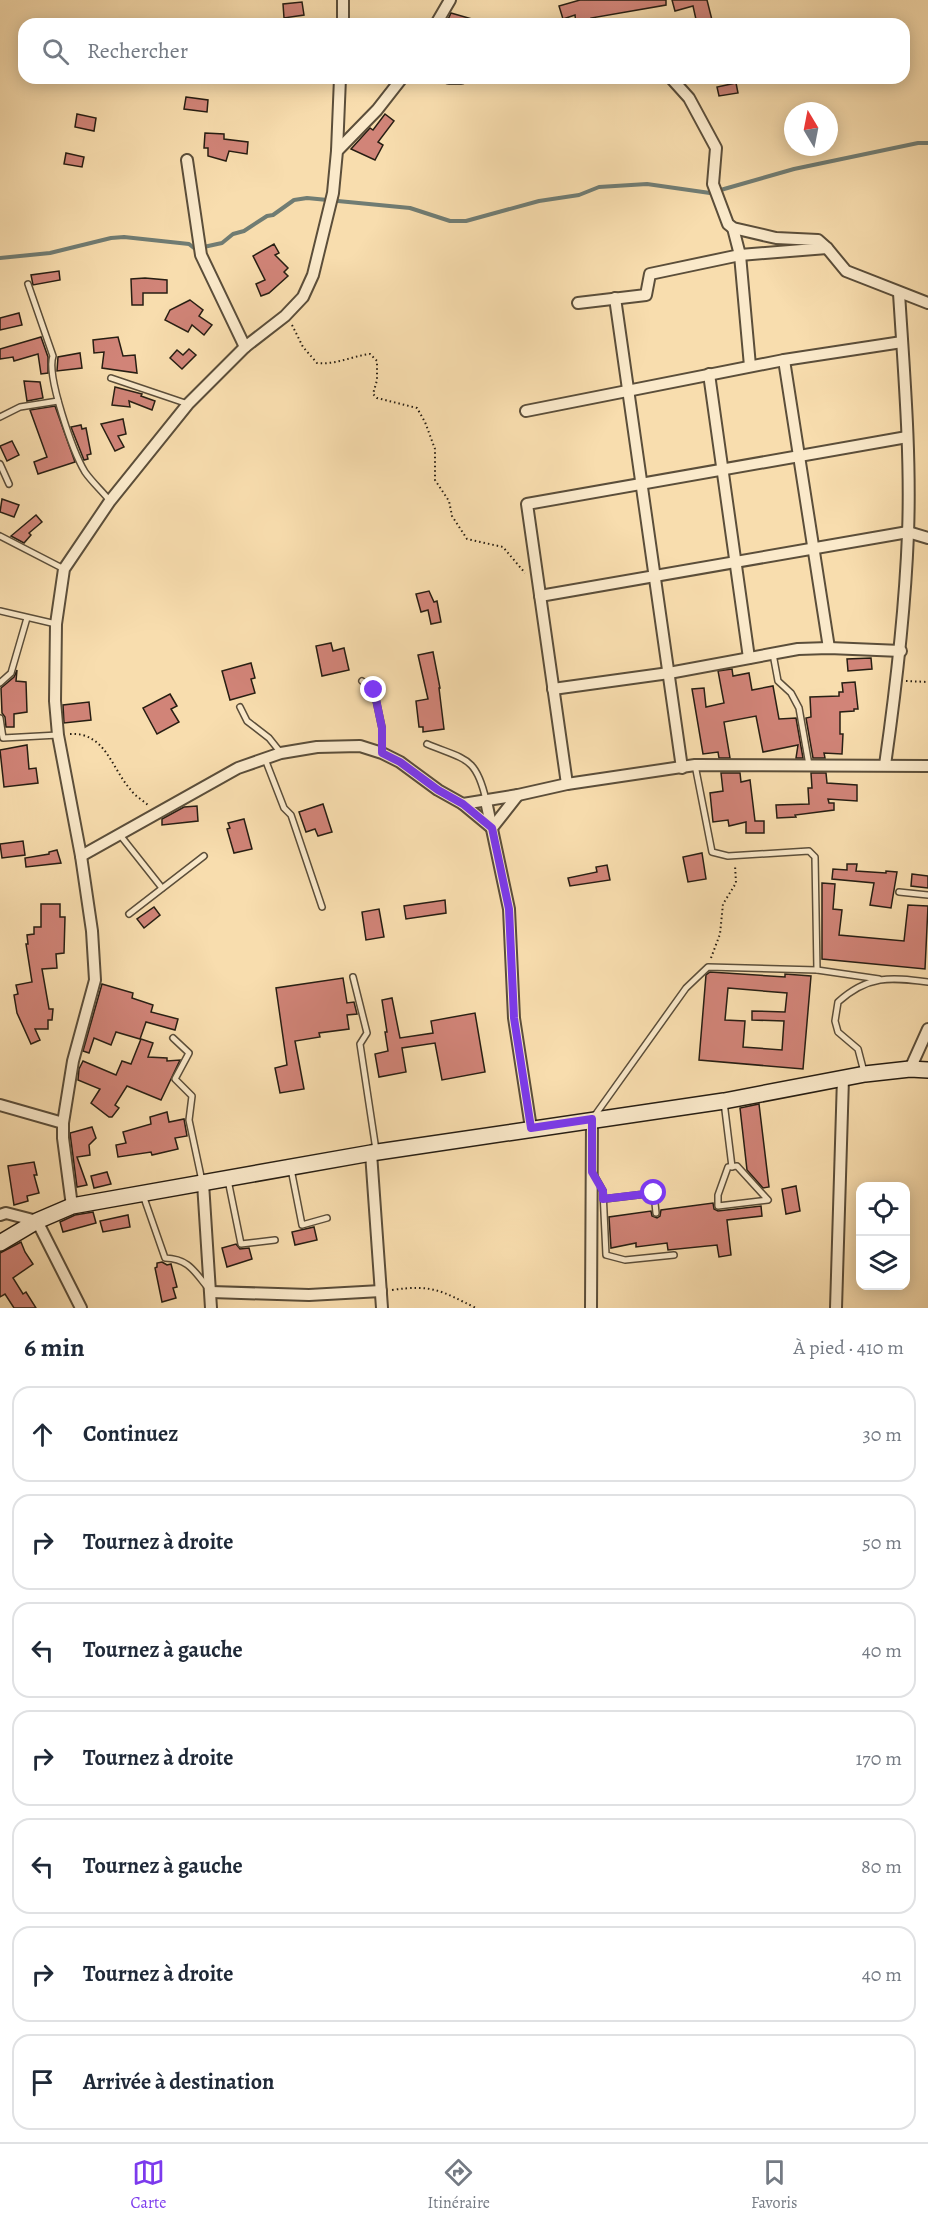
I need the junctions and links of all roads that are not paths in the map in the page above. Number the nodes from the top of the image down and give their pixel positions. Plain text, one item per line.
1 (343, 0) edge
2 (450, 0) edge
3 (343, 18) edge
4 (440, 18) edge
5 (340, 84) edge
6 (397, 84) edge
7 (676, 84) edge
8 (337, 152) junction
9 (187, 160) dead end
10 (733, 228) junction
11 (827, 248) junction
12 (740, 255) junction
13 (28, 284) dead end
14 (899, 293) junction
15 (615, 298) junction
16 (578, 303) dead end
17 (928, 303) edge
18 (902, 342) junction
19 (245, 347) junction
20 (784, 360) junction
21 (750, 366) junction
22 (709, 374) junction
23 (111, 378) dead end
24 (628, 390) junction
25 (58, 401) junction
26 (188, 404) junction
27 (526, 411) dead end
28 (0, 417) edge
29 (908, 438) junction
30 (799, 457) junction
31 (0, 464) edge
32 (723, 470) junction
33 (9, 484) dead end
34 (642, 484) junction
35 (110, 501) junction
36 (908, 532) junction
37 (0, 536) edge
38 (928, 538) edge
39 (814, 549) junction
40 (735, 562) junction
41 (64, 569) junction
42 (655, 576) junction
43 (540, 596) junction
44 (0, 611) edge
45 (27, 618) junction
46 (56, 624) junction
47 (829, 648) junction
48 (901, 651) junction
49 (773, 654) junction
50 (749, 658) junction
51 (669, 673) junction
52 (363, 681) dead end
53 (0, 683) edge
54 (553, 689) junction
55 (240, 707) dead end
56 (0, 718) edge
57 (57, 735) junction
58 (427, 744) dead end
59 (281, 753) junction
60 (382, 753) junction
61 (265, 759) junction
62 (695, 765) junction
63 (809, 765) junction
64 (885, 765) junction
65 (928, 766) edge
66 (682, 768) junction
67 (567, 784) junction
68 (518, 795) junction
69 (486, 801) junction
70 (463, 804) junction
71 (492, 828) junction
72 (120, 835) junction
73 (81, 855) junction
74 (204, 856) dead end
75 (162, 888) junction
76 (898, 892) dead end
77 (928, 895) edge
78 (322, 907) dead end
79 (129, 914) dead end
80 (817, 970) junction
81 (353, 977) dead end
82 (879, 979) junction
83 (928, 982) edge
84 (928, 1029) edge
85 (172, 1038) dead end
86 (910, 1069) junction
87 (928, 1070) edge
88 (865, 1074) junction
89 (843, 1078) junction
90 (724, 1101) junction
91 (0, 1105) edge
92 (592, 1119) junction
93 (63, 1123) junction
94 (531, 1128) junction
95 (374, 1152) junction
96 (291, 1167) junction
97 (732, 1167) junction
98 (592, 1172) junction
99 (228, 1178) junction
100 (203, 1183) junction
101 (142, 1194) junction
102 (603, 1199) junction
103 (72, 1206) junction
104 (656, 1213) dead end
105 (0, 1215) edge
106 (327, 1218) dead end
107 (37, 1221) junction
108 (275, 1240) dead end
109 (0, 1244) edge
110 (674, 1256) dead end
111 (381, 1291) junction
112 (211, 1292) junction
113 (81, 1308) edge
114 (211, 1308) edge
115 (382, 1308) edge
116 (591, 1308) edge
117 (836, 1308) edge

1 - 3 street
2 - 4 street
5 - 8 street
6 - 8 street
7 - 10 street
8 - 19 street
9 - 19 street
10 - 11 street
10 - 12 street
11 - 12 street
11 - 14 street
12 - 15 street
12 - 21 street
13 - 25 lane
14 - 17 street
14 - 18 street
15 - 16 street
15 - 24 street
18 - 20 street
18 - 29 street
19 - 26 street
20 - 21 street
20 - 30 street
21 - 22 street
22 - 24 street
22 - 32 street
23 - 26 lane
24 - 27 street
24 - 34 street
25 - 28 lane
25 - 35 lane
26 - 35 street
29 - 30 street
29 - 36 street
30 - 32 street
30 - 39 street
31 - 33 lane
32 - 34 street
32 - 40 street
34 - 42 street
34 - 43 street
35 - 41 street
36 - 38 street
36 - 39 street
36 - 48 street
37 - 41 lane
39 - 40 street
39 - 47 street
40 - 42 street
40 - 50 street
41 - 46 street
42 - 43 street
42 - 51 street
43 - 54 street
44 - 45 lane
45 - 46 lane
45 - 53 lane
46 - 57 street
47 - 48 street
47 - 49 street
48 - 64 street
49 - 50 street
49 - 63 lane
50 - 51 street
51 - 54 street
51 - 66 street
52 - 60 lane
54 - 67 street
55 - 59 lane
56 - 57 lane
57 - 73 street
58 - 69 lane
59 - 60 street
59 - 61 street
60 - 70 street
61 - 72 street
61 - 78 lane
62 - 63 street
62 - 66 street
62 - 80 lane
63 - 64 street
64 - 65 street
66 - 67 street
67 - 68 street
68 - 69 street
68 - 71 street
69 - 70 street
69 - 71 street
70 - 71 street
71 - 94 street
72 - 73 street
72 - 75 lane
73 - 93 street
74 - 75 lane
75 - 79 lane
76 - 77 lane
80 - 82 lane
80 - 92 lane
81 - 95 lane
82 - 83 lane
82 - 88 lane
84 - 86 street
85 - 100 lane
86 - 87 main road
86 - 88 main road
88 - 89 main road
89 - 90 main road
89 - 117 street
90 - 92 main road
90 - 97 lane
91 - 93 street
92 - 94 main road
92 - 98 street
93 - 103 street
94 - 95 main road
95 - 96 main road
95 - 111 street
96 - 99 main road
96 - 106 lane
97 - 97 lane
98 - 102 lane
98 - 116 street
99 - 100 main road
99 - 108 lane
100 - 101 main road
100 - 112 street
101 - 103 main road
101 - 112 lane
102 - 104 lane
102 - 110 lane
103 - 107 main road
105 - 107 street
107 - 109 main road
107 - 113 street
111 - 112 street
111 - 115 street
112 - 114 street

